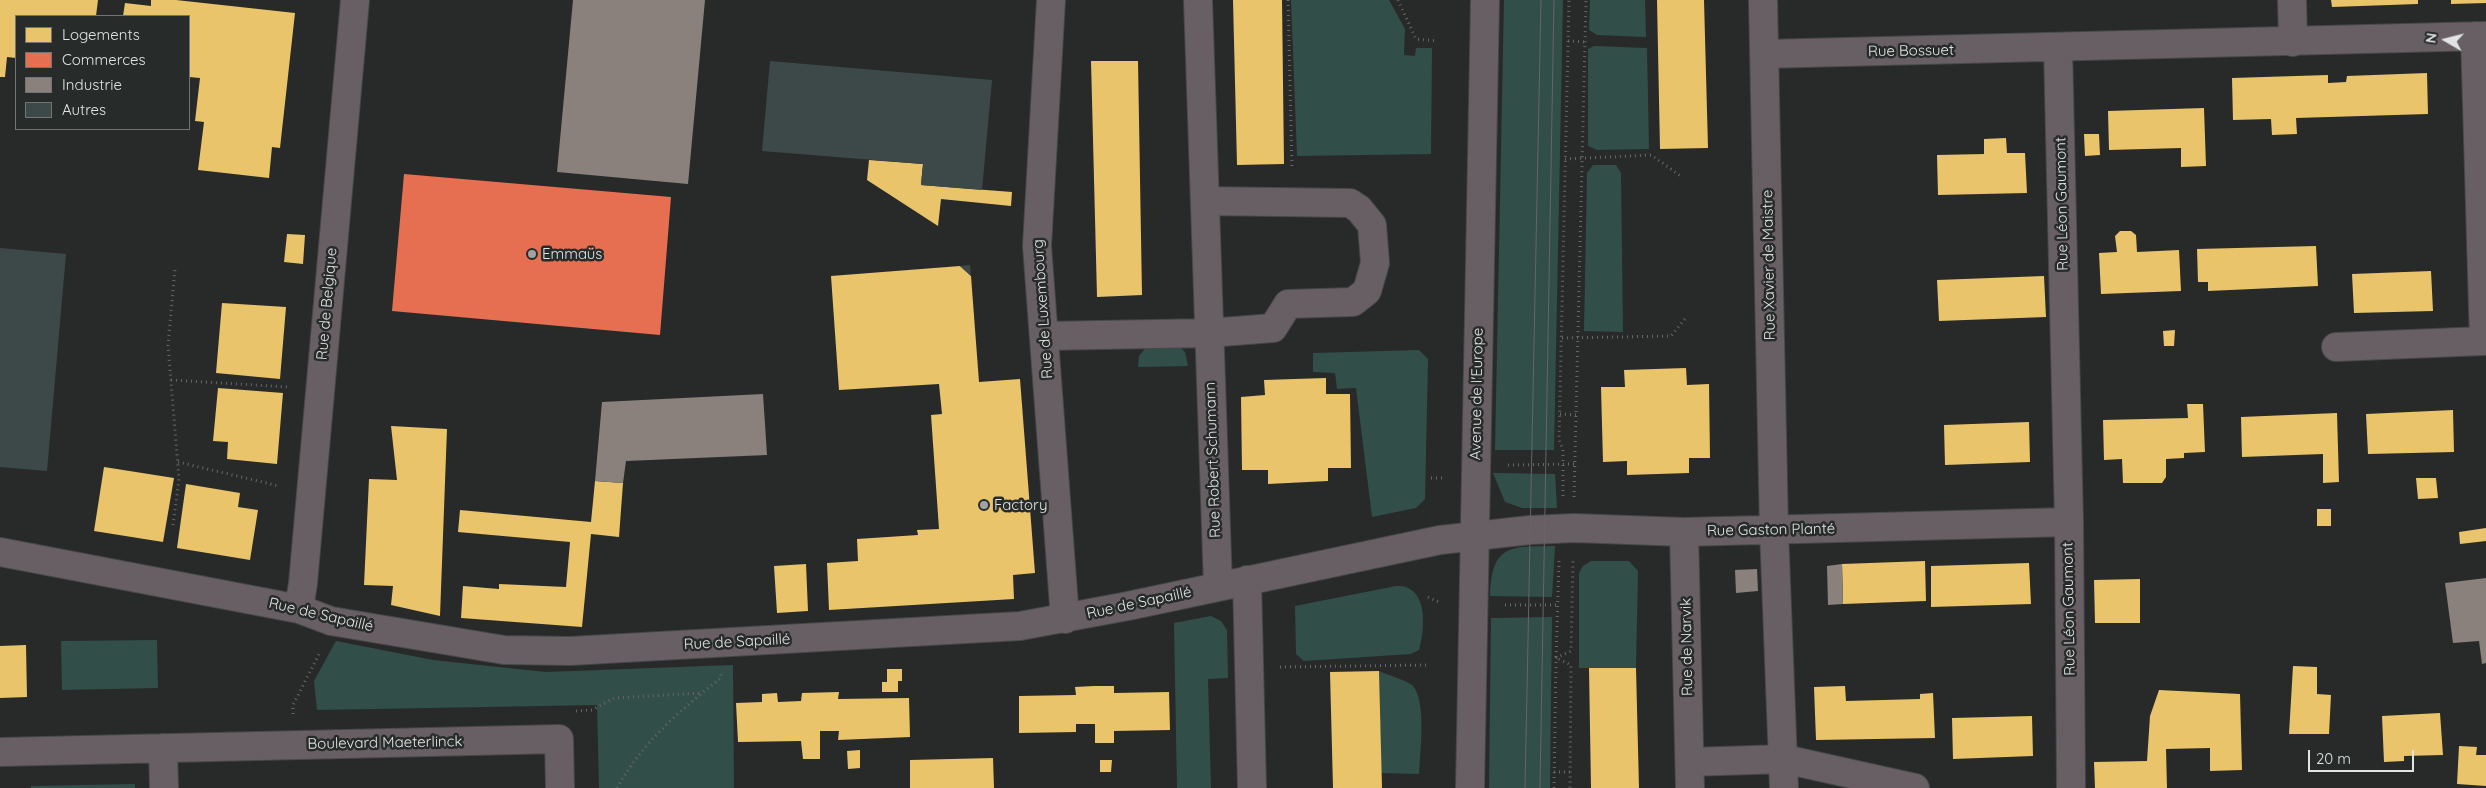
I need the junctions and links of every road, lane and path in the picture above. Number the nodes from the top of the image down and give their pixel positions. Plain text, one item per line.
1 (356, 0) edge
2 (1052, 0) edge
3 (1198, 0) edge
4 (1288, 0) edge
5 (1398, 0) edge
6 (1484, 0) edge
7 (1569, 0) edge
8 (1586, 0) edge
9 (1763, 0) edge
10 (2292, 0) edge
11 (2480, 36) edge
12 (1438, 41) dead end
13 (1568, 41) junction
14 (1586, 42) junction
15 (2293, 42) junction
16 (2058, 48) junction
17 (1764, 54) junction
18 (1583, 158) junction
19 (1566, 159) junction
20 (1292, 167) dead end
21 (1682, 177) dead end
22 (1205, 201) junction
23 (175, 269) dead end
24 (1685, 319) dead end
25 (1209, 333) junction
26 (1044, 336) junction
27 (1562, 338) junction
28 (1579, 338) junction
29 (2336, 347) dead end
30 (171, 380) junction
31 (320, 390) junction
32 (1560, 414) junction
33 (1577, 415) junction
34 (178, 462) junction
35 (1564, 464) junction
36 (1575, 464) junction
37 (1527, 465) dead end
38 (1431, 478) dead end
39 (1445, 478) dead end
40 (310, 494) junction
41 (1566, 504) dead end
42 (1574, 506) dead end
43 (2069, 522) junction
44 (173, 525) dead end
45 (1774, 530) junction
46 (1684, 532) junction
47 (1474, 535) junction
48 (0, 552) edge
49 (1573, 552) dead end
50 (1565, 554) dead end
51 (1247, 580) junction
52 (1218, 586) junction
53 (1428, 596) dead end
54 (1444, 604) dead end
55 (1557, 605) junction
56 (1495, 606) dead end
57 (299, 609) junction
58 (1065, 619) junction
59 (332, 621) junction
60 (721, 644) junction
61 (1556, 658) junction
62 (1426, 665) dead end
63 (1274, 668) dead end
64 (294, 745) junction
65 (163, 748) junction
66 (0, 752) edge
67 (1784, 760) junction
68 (1554, 772) junction
69 (1570, 772) junction
70 (1690, 775) edge
71 (164, 788) edge
72 (560, 788) edge
73 (617, 788) edge
74 (1252, 788) edge
75 (1470, 788) edge
76 (1554, 788) edge
77 (1570, 788) edge
78 (1784, 788) edge
79 (1915, 788) edge
80 (2071, 788) edge

1 - 31 street, Rue de Belgique
2 - 26 street, Rue de Luxembourg
3 - 22 street, Rue Robert Schumann
4 - 20 path
5 - 12 path
6 - 47 street, Avenue de l'Europe
7 - 13 path
8 - 14 path
9 - 17 street, Rue Xavier de Maistre
10 - 15 street
11 - 15 street
11 - 29 street
13 - 14 path
13 - 19 path
14 - 18 path
15 - 16 street
16 - 17 street, Rue Bossuet
16 - 43 street, Rue Léon Gaumont
17 - 45 street, Rue Xavier de Maistre
18 - 19 path
18 - 21 path
18 - 28 path
19 - 27 path
22 - 25 street, Rue Robert Schumann
22 - 25 street
23 - 30 path
24 - 28 path
25 - 26 street
25 - 52 street, Rue Robert Schumann
26 - 58 street, Rue de Luxembourg
27 - 28 path
27 - 32 path
28 - 33 path
30 - 31 path
30 - 34 path
31 - 40 street, Rue de Belgique
32 - 33 path
32 - 35 path
33 - 36 path
34 - 40 path
34 - 44 path
35 - 36 path
35 - 37 path
35 - 41 path
36 - 42 path
38 - 39 path
40 - 57 street, Rue de Belgique
43 - 45 street, Rue Gaston Planté
43 - 80 street, Rue Léon Gaumont
45 - 46 street, Rue Gaston Planté
45 - 67 street
46 - 47 street, Rue Gaston Planté
46 - 70 street, Rue de Narvik
47 - 51 street, Rue de Sapaillé
47 - 75 street, Avenue de l'Europe
48 - 57 street, Rue de Sapaillé
49 - 61 path
50 - 55 path
51 - 52 street, Rue de Sapaillé
51 - 74 street
52 - 58 street, Rue de Sapaillé
53 - 54 path
55 - 56 path
55 - 61 path
57 - 59 street, Rue de Sapaillé
58 - 60 street, Rue de Sapaillé
59 - 60 street, Rue de Sapaillé
59 - 64 path
60 - 73 path
61 - 68 path
61 - 69 path
62 - 63 path
64 - 65 street, Boulevard Maeterlinck
64 - 72 street, Boulevard Maeterlinck
65 - 66 street, Boulevard Maeterlinck
65 - 71 street
67 - 70 street, Rue de Narvik
67 - 78 street
67 - 79 street, Rue de Narvik
68 - 69 path
68 - 76 path
69 - 77 path

